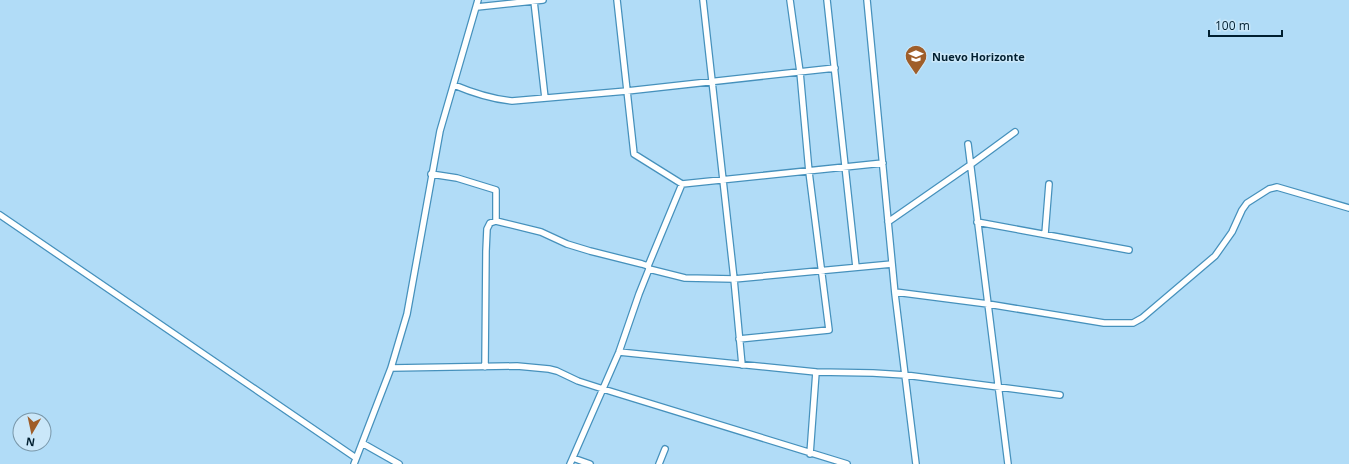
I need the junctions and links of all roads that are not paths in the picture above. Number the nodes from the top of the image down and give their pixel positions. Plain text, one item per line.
1 (478, 0) edge
2 (542, 0) edge
3 (617, 0) edge
4 (703, 0) edge
5 (790, 0) edge
6 (827, 0) edge
7 (867, 0) edge
8 (532, 1) edge
9 (476, 7) junction
10 (835, 68) junction
11 (800, 72) junction
12 (712, 82) junction
13 (454, 85) junction
14 (627, 91) junction
15 (545, 98) junction
16 (1015, 132) dead end
17 (968, 144) dead end
18 (883, 164) junction
19 (970, 165) junction
20 (845, 168) junction
21 (809, 172) junction
22 (431, 174) junction
23 (723, 180) junction
24 (682, 184) junction
25 (1049, 184) dead end
26 (1349, 208) edge
27 (0, 215) edge
28 (496, 221) junction
29 (888, 222) junction
30 (978, 222) junction
31 (1045, 234) junction
32 (1129, 250) dead end
33 (892, 264) junction
34 (856, 267) junction
35 (649, 268) junction
36 (821, 271) junction
37 (734, 280) junction
38 (895, 292) junction
39 (988, 304) junction
40 (739, 339) junction
41 (619, 352) junction
42 (742, 365) junction
43 (484, 367) junction
44 (390, 368) junction
45 (816, 372) junction
46 (905, 375) junction
47 (999, 388) junction
48 (603, 389) junction
49 (1060, 395) dead end
50 (362, 443) junction
51 (665, 449) dead end
52 (810, 454) junction
53 (823, 457) junction
54 (356, 458) junction
55 (573, 458) junction
56 (354, 464) edge
57 (399, 464) edge
58 (570, 464) edge
59 (590, 464) edge
60 (660, 464) edge
61 (820, 464) edge
62 (847, 464) edge
63 (916, 464) edge
64 (1008, 464) edge

1 - 9 street
2 - 8 street
3 - 14 street
4 - 12 street
5 - 11 street
6 - 10 street
7 - 18 street
8 - 9 street
8 - 15 street
9 - 13 street
10 - 11 street
10 - 20 street
11 - 12 street
11 - 21 street
12 - 14 street
12 - 23 street
13 - 15 street
13 - 22 street
14 - 15 street
14 - 24 street
16 - 19 street
17 - 19 street
18 - 20 street
18 - 29 street
19 - 29 street
19 - 30 street
20 - 21 street
20 - 34 street
21 - 23 street
21 - 36 street
22 - 28 street
22 - 44 street
23 - 24 street
23 - 37 street
24 - 35 street
25 - 31 street
26 - 39 street
27 - 54 street
28 - 35 street
28 - 43 street
29 - 33 street
30 - 31 street
30 - 39 street
31 - 32 street
33 - 34 street
33 - 38 street
34 - 36 street
35 - 37 street
35 - 41 street
36 - 37 street
36 - 40 street
37 - 40 street
38 - 39 street
38 - 46 street
39 - 47 street
40 - 42 street
41 - 42 street
41 - 48 street
42 - 45 street
43 - 44 street
43 - 48 street
44 - 50 street
45 - 46 street
45 - 52 street
46 - 47 street
46 - 63 street
47 - 49 street
47 - 64 street
48 - 52 street
48 - 55 street
50 - 54 street
50 - 57 street
51 - 60 street
52 - 53 street
53 - 61 street
53 - 62 street
54 - 56 street
55 - 58 street
55 - 59 street

